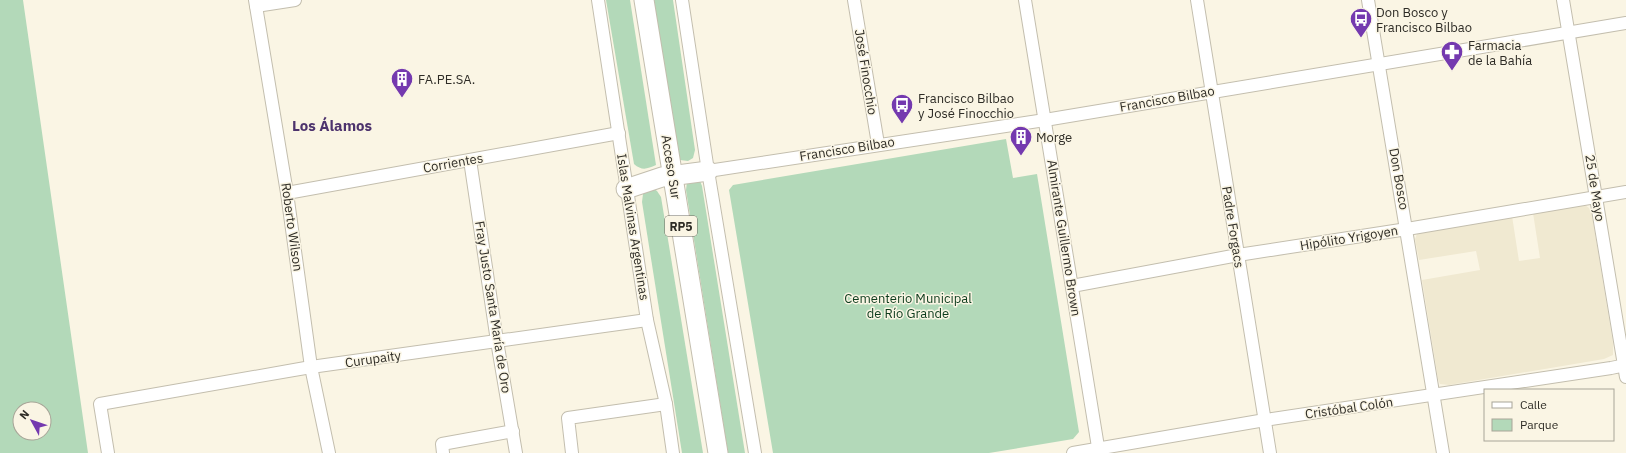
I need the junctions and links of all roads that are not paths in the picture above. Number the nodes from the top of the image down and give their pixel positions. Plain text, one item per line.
1 (295, 0) edge
2 (598, 0) edge
3 (634, 0) edge
4 (644, 0) edge
5 (682, 0) edge
6 (854, 0) edge
7 (1025, 0) edge
8 (1197, 0) edge
9 (1368, 0) edge
10 (1563, 0) edge
11 (256, 3) edge
12 (1626, 23) edge
13 (1569, 32) junction
14 (1380, 64) junction
15 (1211, 92) junction
16 (1045, 120) junction
17 (619, 133) junction
18 (878, 144) junction
19 (470, 160) junction
20 (708, 170) junction
21 (668, 176) junction
22 (626, 189) junction
23 (1626, 192) edge
24 (287, 193) junction
25 (1596, 197) junction
26 (1407, 229) junction
27 (1238, 255) junction
28 (1072, 286) junction
29 (647, 320) junction
30 (497, 341) junction
31 (311, 367) junction
32 (1625, 369) edge
33 (1434, 395) junction
34 (666, 404) junction
35 (1265, 420) junction
36 (513, 431) junction
37 (1099, 451) edge
38 (108, 453) edge
39 (330, 453) edge
40 (443, 453) edge
41 (516, 453) edge
42 (572, 453) edge
43 (673, 453) edge
44 (707, 453) edge
45 (718, 453) edge
46 (755, 453) edge
47 (1073, 453) edge
48 (1270, 453) edge
49 (1443, 453) edge

1 - 11 street
2 - 17 street, Islas Malvinas Argentinas
3 - 21 main road, Acceso Sur / RP5
4 - 21 main road, Acceso Sur / RP5
5 - 20 street
6 - 18 street, José Finocchio
7 - 16 street, Almirante Guillermo Brown
8 - 15 street, Padre Forgacs
9 - 14 street, Don Bosco
10 - 13 street, 25 de Mayo
11 - 24 street, Roberto Wilson
12 - 13 street, Francisco Bilbao
13 - 14 street, Francisco Bilbao
13 - 25 street, 25 de Mayo
14 - 15 street, Francisco Bilbao
14 - 26 street, Don Bosco
15 - 16 street, Francisco Bilbao
15 - 27 street, Padre Forgacs
16 - 18 street, Francisco Bilbao
16 - 28 street, Almirante Guillermo Brown
17 - 19 street, Corrientes
17 - 22 street, Islas Malvinas Argentinas
18 - 20 street, Francisco Bilbao
19 - 24 street, Corrientes
19 - 30 street, Fray Justo Santa María de Oro
20 - 21 main road
20 - 46 street
21 - 22 main road
21 - 44 main road, Acceso Sur / RP5
21 - 45 main road, Acceso Sur / RP5
22 - 29 street, Islas Malvinas Argentinas
23 - 25 street, Hipólito Yrigoyen
24 - 31 street, Roberto Wilson
25 - 26 street, Hipólito Yrigoyen
25 - 32 street, 25 de Mayo
26 - 27 street, Hipólito Yrigoyen
26 - 33 street, Don Bosco
27 - 28 street, Hipólito Yrigoyen
27 - 35 street, Padre Forgacs
28 - 37 street, Almirante Guillermo Brown
29 - 30 street, Curupaity
29 - 34 street, Islas Malvinas Argentinas
30 - 31 street, Curupaity
30 - 36 street, Fray Justo Santa María de Oro
31 - 38 street, Curupaity
31 - 39 street, Roberto Wilson
32 - 33 street, Cristóbal Colón
33 - 35 street, Cristóbal Colón
33 - 49 street, Don Bosco
34 - 42 street
34 - 43 street, Islas Malvinas Argentinas
35 - 37 street, Cristóbal Colón
35 - 48 street, Padre Forgacs
36 - 40 street
36 - 41 street, Fray Justo Santa María de Oro
37 - 47 street, Cristóbal Colón

